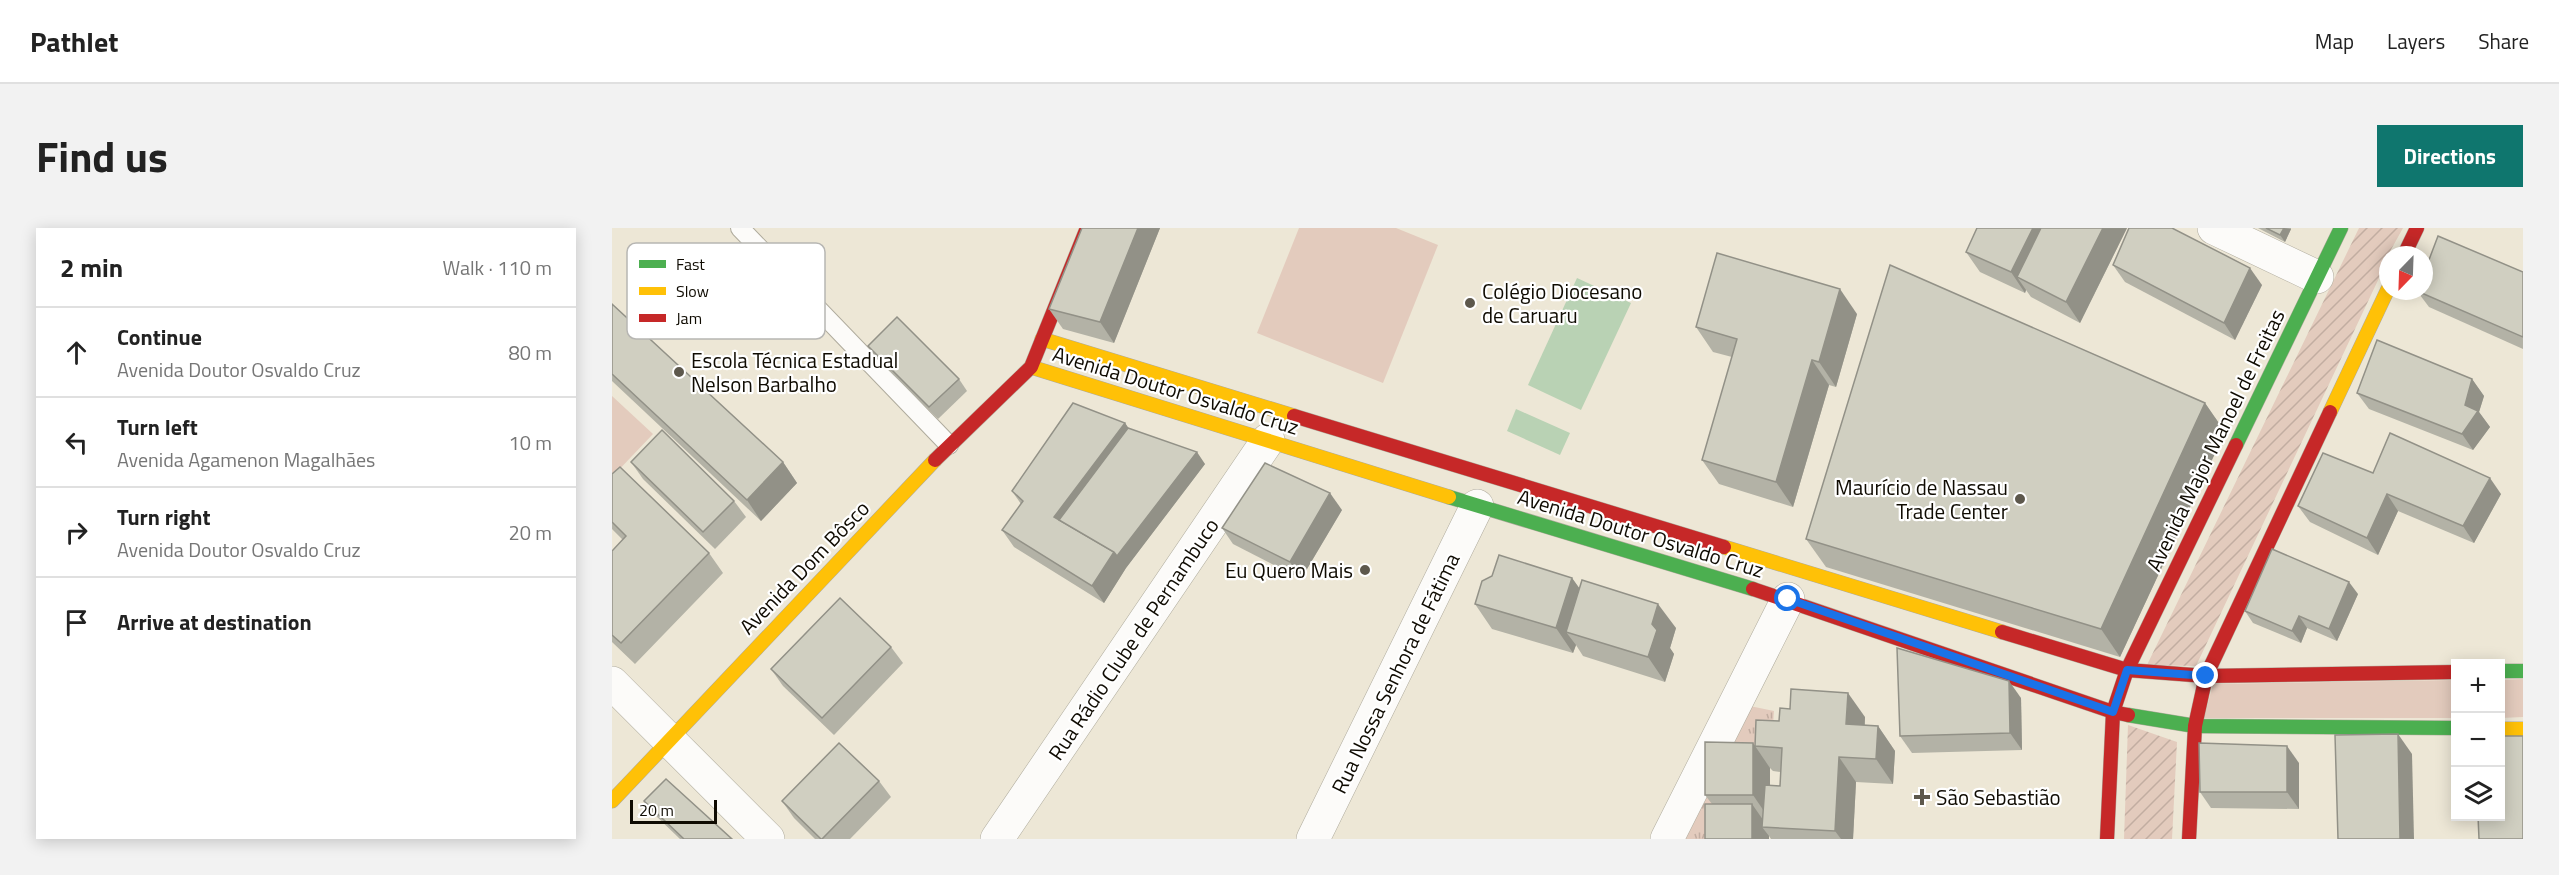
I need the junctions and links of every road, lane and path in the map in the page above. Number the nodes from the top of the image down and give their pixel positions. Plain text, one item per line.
1 (740, 228) edge
2 (1087, 228) edge
3 (2214, 228) edge
4 (2340, 228) edge
5 (2417, 228) edge
6 (754, 243) edge
7 (2408, 246) edge
8 (2317, 277) junction
9 (2383, 300) edge
10 (825, 316) edge
11 (1042, 339) junction
12 (1031, 367) junction
13 (1268, 440) junction
14 (949, 445) junction
15 (1477, 506) junction
16 (1788, 599) junction
17 (2127, 670) junction
18 (2505, 671) edge
19 (2523, 671) edge
20 (2451, 672) edge
21 (2206, 676) junction
22 (612, 683) edge
23 (2113, 712) junction
24 (2195, 726) junction
25 (2451, 728) edge
26 (2505, 729) edge
27 (2523, 729) edge
28 (669, 740) junction
29 (612, 801) edge
30 (768, 839) edge
31 (997, 839) edge
32 (1313, 839) edge
33 (1667, 839) edge
34 (2108, 839) edge
35 (2189, 839) edge

1 - 6 lane
2 - 11 street
3 - 8 street
4 - 8 street, Avenida Major Manoel de Freitas
5 - 7 street
8 - 17 street, Avenida Major Manoel de Freitas
9 - 21 street
10 - 14 lane
11 - 12 street
11 - 17 street, Avenida Doutor Osvaldo Cruz
12 - 13 street, Avenida Doutor Osvaldo Cruz
12 - 14 street, Avenida Dom Bôsco
13 - 15 street, Avenida Doutor Osvaldo Cruz
13 - 31 street, Rua Rádio Clube de Pernambuco
14 - 28 street, Avenida Dom Bôsco
15 - 16 street, Avenida Doutor Osvaldo Cruz
15 - 32 street, Rua Nossa Senhora de Fátima
16 - 23 street, Avenida Doutor Osvaldo Cruz
16 - 33 street
17 - 21 street, Avenida Doutor Osvaldo Cruz
17 - 23 street, Avenida Major Manoel de Freitas
18 - 19 street
20 - 21 street, Avenida Doutor Osvaldo Cruz
21 - 24 street
22 - 28 street
23 - 24 street, Avenida Doutor Osvaldo Cruz
23 - 34 street, Avenida Major Manoel de Freitas
24 - 25 street, Avenida Doutor Osvaldo Cruz
24 - 35 street
26 - 27 street
28 - 29 street, Avenida Dom Bôsco
28 - 30 street

